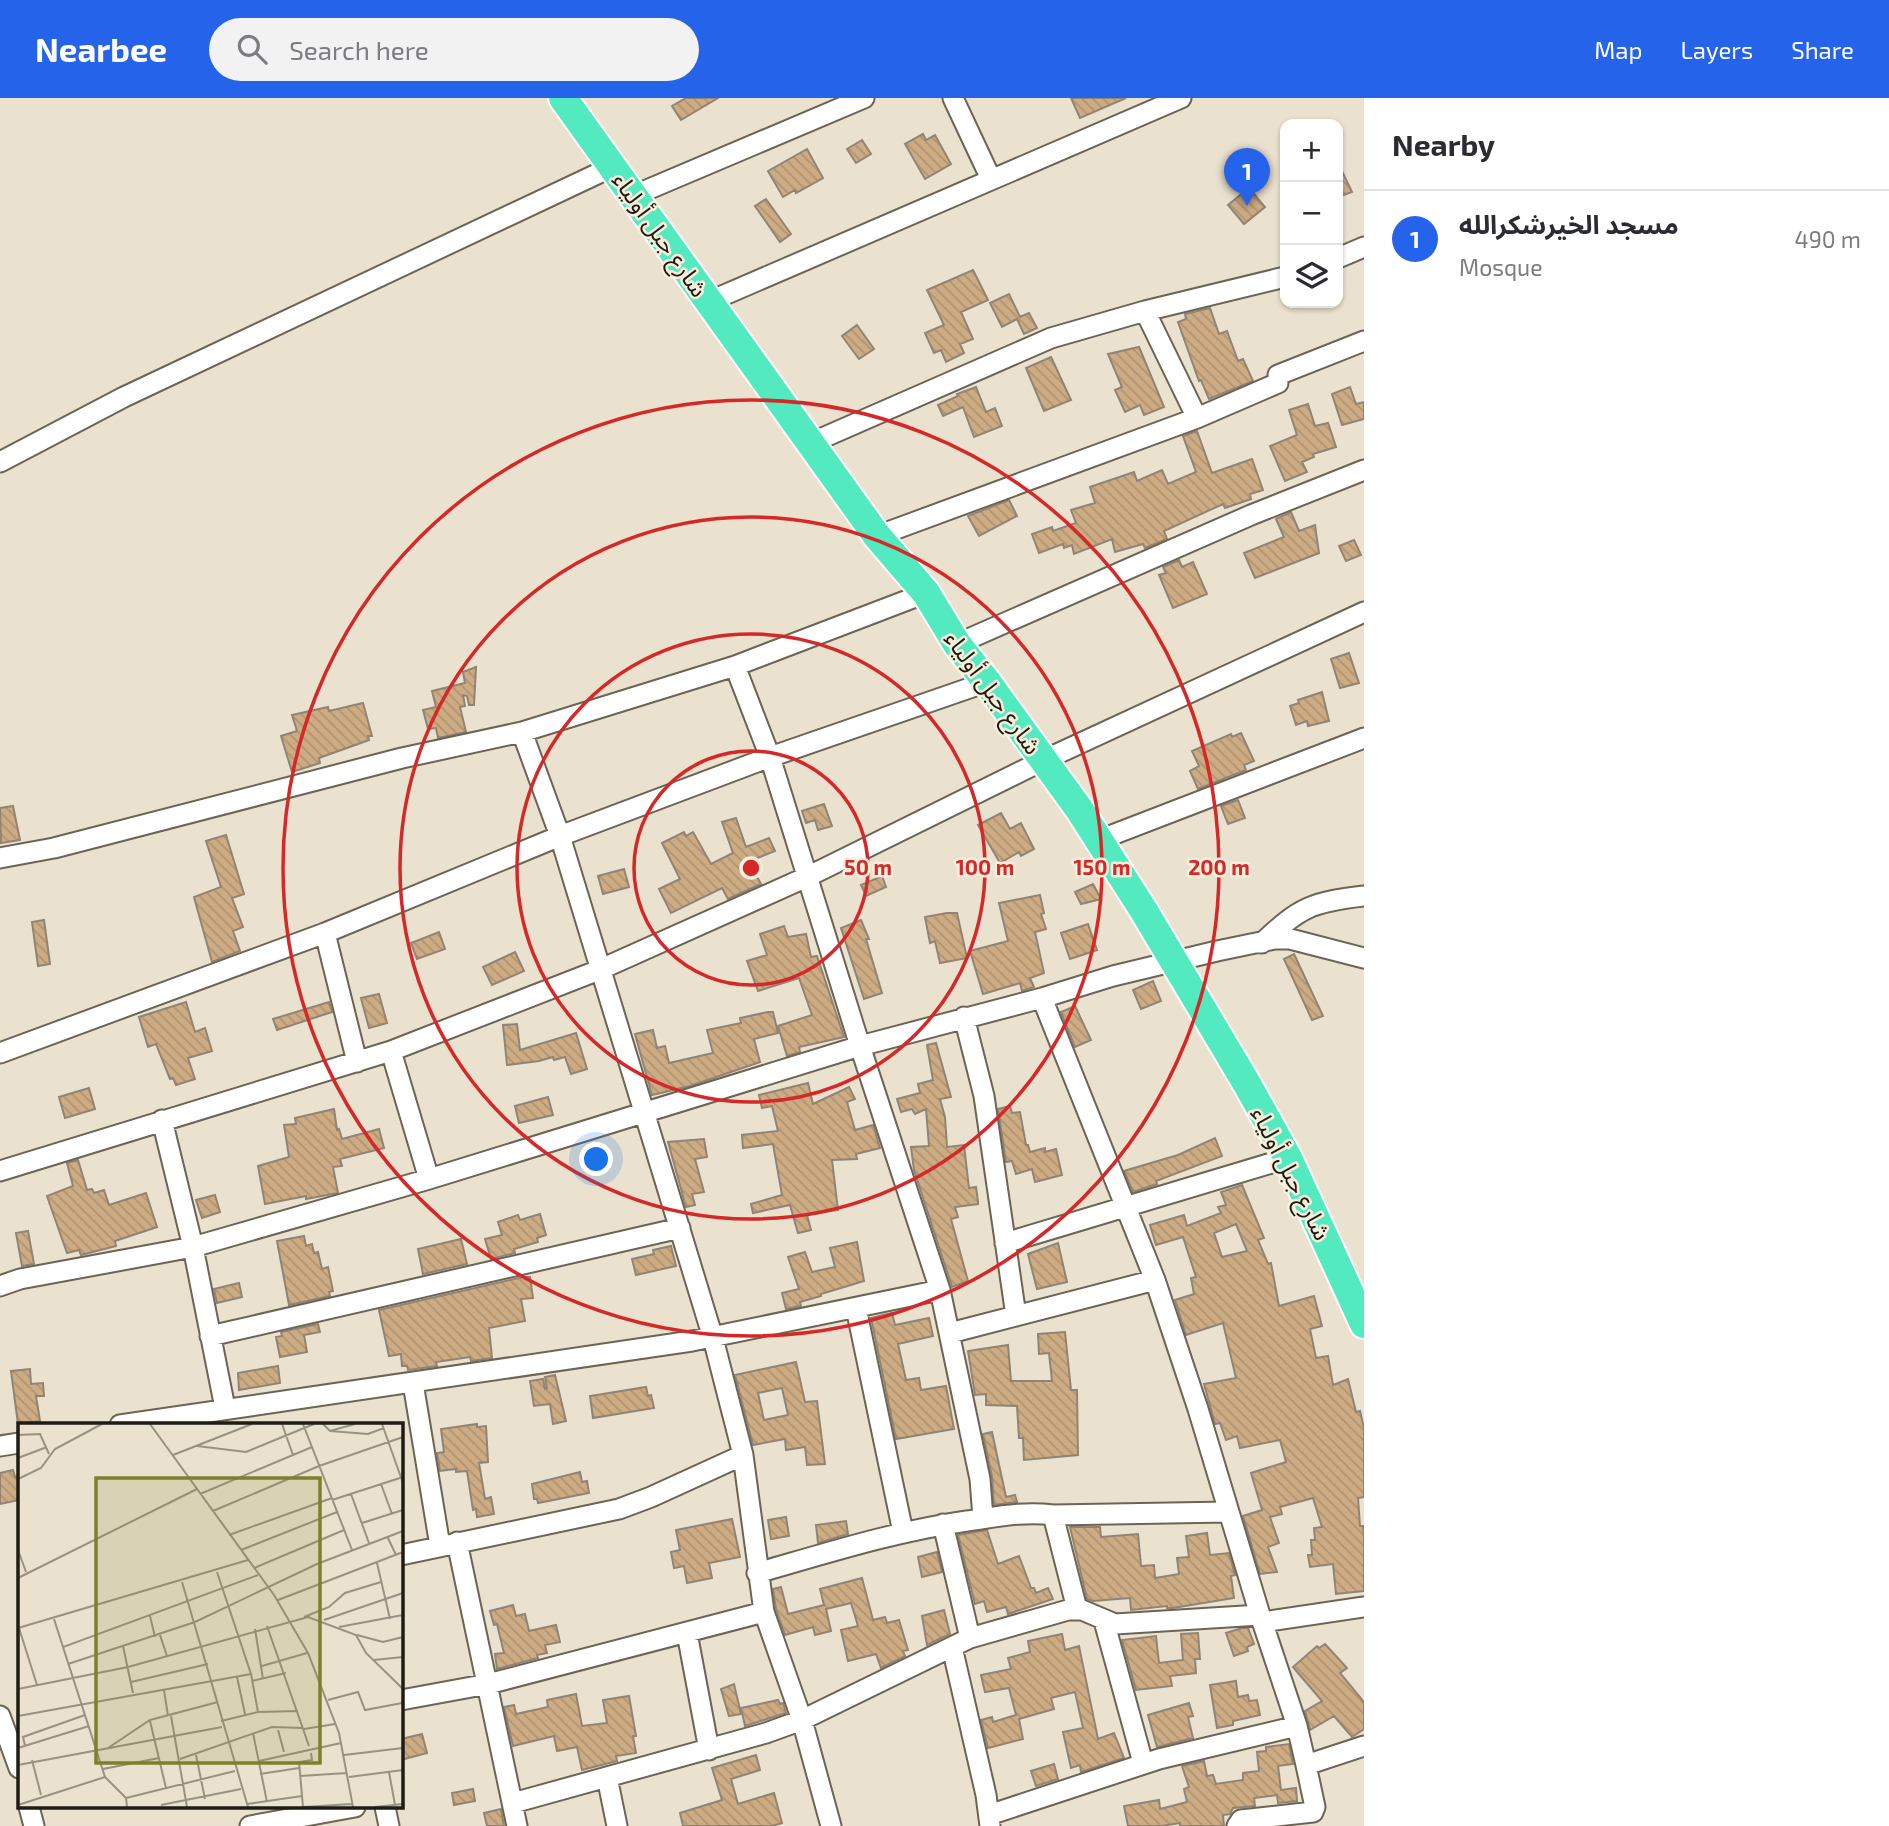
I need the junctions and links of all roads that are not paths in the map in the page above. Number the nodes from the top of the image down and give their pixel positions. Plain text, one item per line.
1 (564, 98) edge
2 (864, 98) edge
3 (953, 98) edge
4 (1181, 98) edge
5 (614, 166) junction
6 (990, 179) junction
7 (635, 195) junction
8 (1364, 247) edge
9 (1343, 256) edge
10 (1280, 278) edge
11 (708, 302) junction
12 (1144, 311) junction
13 (1364, 341) edge
14 (1197, 418) junction
15 (811, 443) junction
16 (0, 462) edge
17 (1364, 470) edge
18 (877, 536) junction
19 (926, 593) junction
20 (1364, 612) edge
21 (957, 644) junction
22 (735, 666) junction
23 (987, 682) junction
24 (522, 732) junction
25 (1364, 738) edge
26 (770, 757) junction
27 (1044, 760) junction
28 (559, 836) junction
29 (1099, 840) junction
30 (0, 858) edge
31 (809, 876) junction
32 (1364, 896) edge
33 (325, 933) junction
34 (1262, 943) junction
35 (1364, 958) edge
36 (1176, 962) junction
37 (599, 970) junction
38 (1042, 998) junction
39 (964, 1017) junction
40 (860, 1046) junction
41 (391, 1051) junction
42 (0, 1053) edge
43 (358, 1062) junction
44 (645, 1112) junction
45 (162, 1120) junction
46 (1287, 1158) junction
47 (0, 1171) edge
48 (429, 1179) junction
49 (1124, 1207) junction
50 (680, 1228) junction
51 (1005, 1243) junction
52 (193, 1247) junction
53 (1155, 1280) junction
54 (0, 1286) edge
55 (940, 1290) junction
56 (856, 1308) junction
57 (1016, 1317) junction
58 (1364, 1324) edge
59 (950, 1333) junction
60 (210, 1336) junction
61 (713, 1338) junction
62 (413, 1383) junction
63 (225, 1408) junction
64 (132, 1423) edge
65 (18, 1443) edge
66 (0, 1446) edge
67 (743, 1455) junction
68 (1228, 1512) junction
69 (1053, 1515) junction
70 (983, 1518) junction
71 (943, 1524) junction
72 (903, 1532) junction
73 (449, 1544) junction
74 (402, 1555) edge
75 (757, 1573) junction
76 (1364, 1607) edge
77 (1077, 1609) junction
78 (764, 1612) junction
79 (1261, 1619) junction
80 (1104, 1621) junction
81 (687, 1633) junction
82 (970, 1638) junction
83 (951, 1647) junction
84 (488, 1684) junction
85 (402, 1700) edge
86 (0, 1716) edge
87 (802, 1720) junction
88 (1297, 1726) junction
89 (1364, 1746) edge
90 (11, 1749) edge
91 (709, 1750) junction
92 (1143, 1763) junction
93 (1306, 1765) junction
94 (18, 1766) edge
95 (607, 1777) junction
96 (513, 1803) junction
97 (29, 1808) edge
98 (349, 1808) edge
99 (385, 1808) edge
100 (989, 1820) edge
101 (34, 1826) edge
102 (250, 1826) edge
103 (389, 1826) edge
104 (517, 1826) edge
105 (617, 1826) edge
106 (831, 1826) edge
107 (1237, 1826) edge

1 - 5 highway, شارع جبل أولياء
2 - 7 street
3 - 6 street
4 - 6 street
5 - 7 highway, شارع جبل أولياء
5 - 16 street
6 - 11 street
7 - 11 highway, شارع جبل أولياء
8 - 9 street
10 - 12 street
11 - 15 highway, شارع جبل أولياء
12 - 14 street
12 - 15 street
13 - 14 street
14 - 18 street
15 - 18 highway, شارع جبل أولياء
17 - 21 street
18 - 19 highway, شارع جبل أولياء
19 - 21 highway, شارع جبل أولياء
19 - 22 street
20 - 27 street
21 - 23 highway, شارع جبل أولياء
22 - 24 street
22 - 26 street
23 - 26 street
23 - 27 highway, شارع جبل أولياء
24 - 28 street
24 - 30 street
25 - 29 street
26 - 28 street
26 - 31 street
27 - 29 highway, شارع جبل أولياء
27 - 31 street
28 - 33 street
28 - 37 street
29 - 36 highway, شارع جبل أولياء
31 - 37 street
31 - 40 street
32 - 34 street
33 - 42 street
33 - 43 street
34 - 35 street
34 - 36 street
36 - 38 street
36 - 46 highway, شارع جبل أولياء
37 - 41 street
37 - 44 street
38 - 39 street
38 - 49 street
39 - 40 street
39 - 51 street
40 - 44 street
40 - 55 street
41 - 43 street
41 - 48 street
43 - 45 street
44 - 48 street
44 - 50 street
45 - 47 street
45 - 52 street
46 - 49 street
46 - 58 highway, شارع جبل أولياء
48 - 52 street
49 - 51 street
49 - 53 street
50 - 60 street
50 - 61 street
51 - 57 street
52 - 54 street
52 - 60 street
53 - 57 street
53 - 68 street
55 - 56 street
55 - 59 street
56 - 61 street
56 - 72 street
57 - 59 street
59 - 70 street
60 - 63 street
61 - 62 street
61 - 67 street
62 - 63 street
62 - 73 street
63 - 64 street
65 - 66 street
67 - 73 street
67 - 75 street
68 - 69 street
68 - 79 street
69 - 70 street
69 - 77 street
70 - 71 street
71 - 72 street
71 - 82 street
72 - 75 street
73 - 74 street
73 - 84 street
75 - 78 street
76 - 79 street
77 - 80 street
77 - 82 street
78 - 81 street
78 - 87 street
79 - 80 street
79 - 88 street
80 - 92 street
81 - 84 street
81 - 91 street
82 - 83 street
83 - 87 street
83 - 100 street
84 - 85 street
84 - 96 street
86 - 90 street
87 - 91 street
87 - 106 street
88 - 92 street
88 - 93 street
89 - 93 street
90 - 94 street
91 - 95 street
92 - 100 street
93 - 107 street
95 - 96 street
95 - 105 street
96 - 104 street
97 - 101 street
98 - 102 street
99 - 103 street

